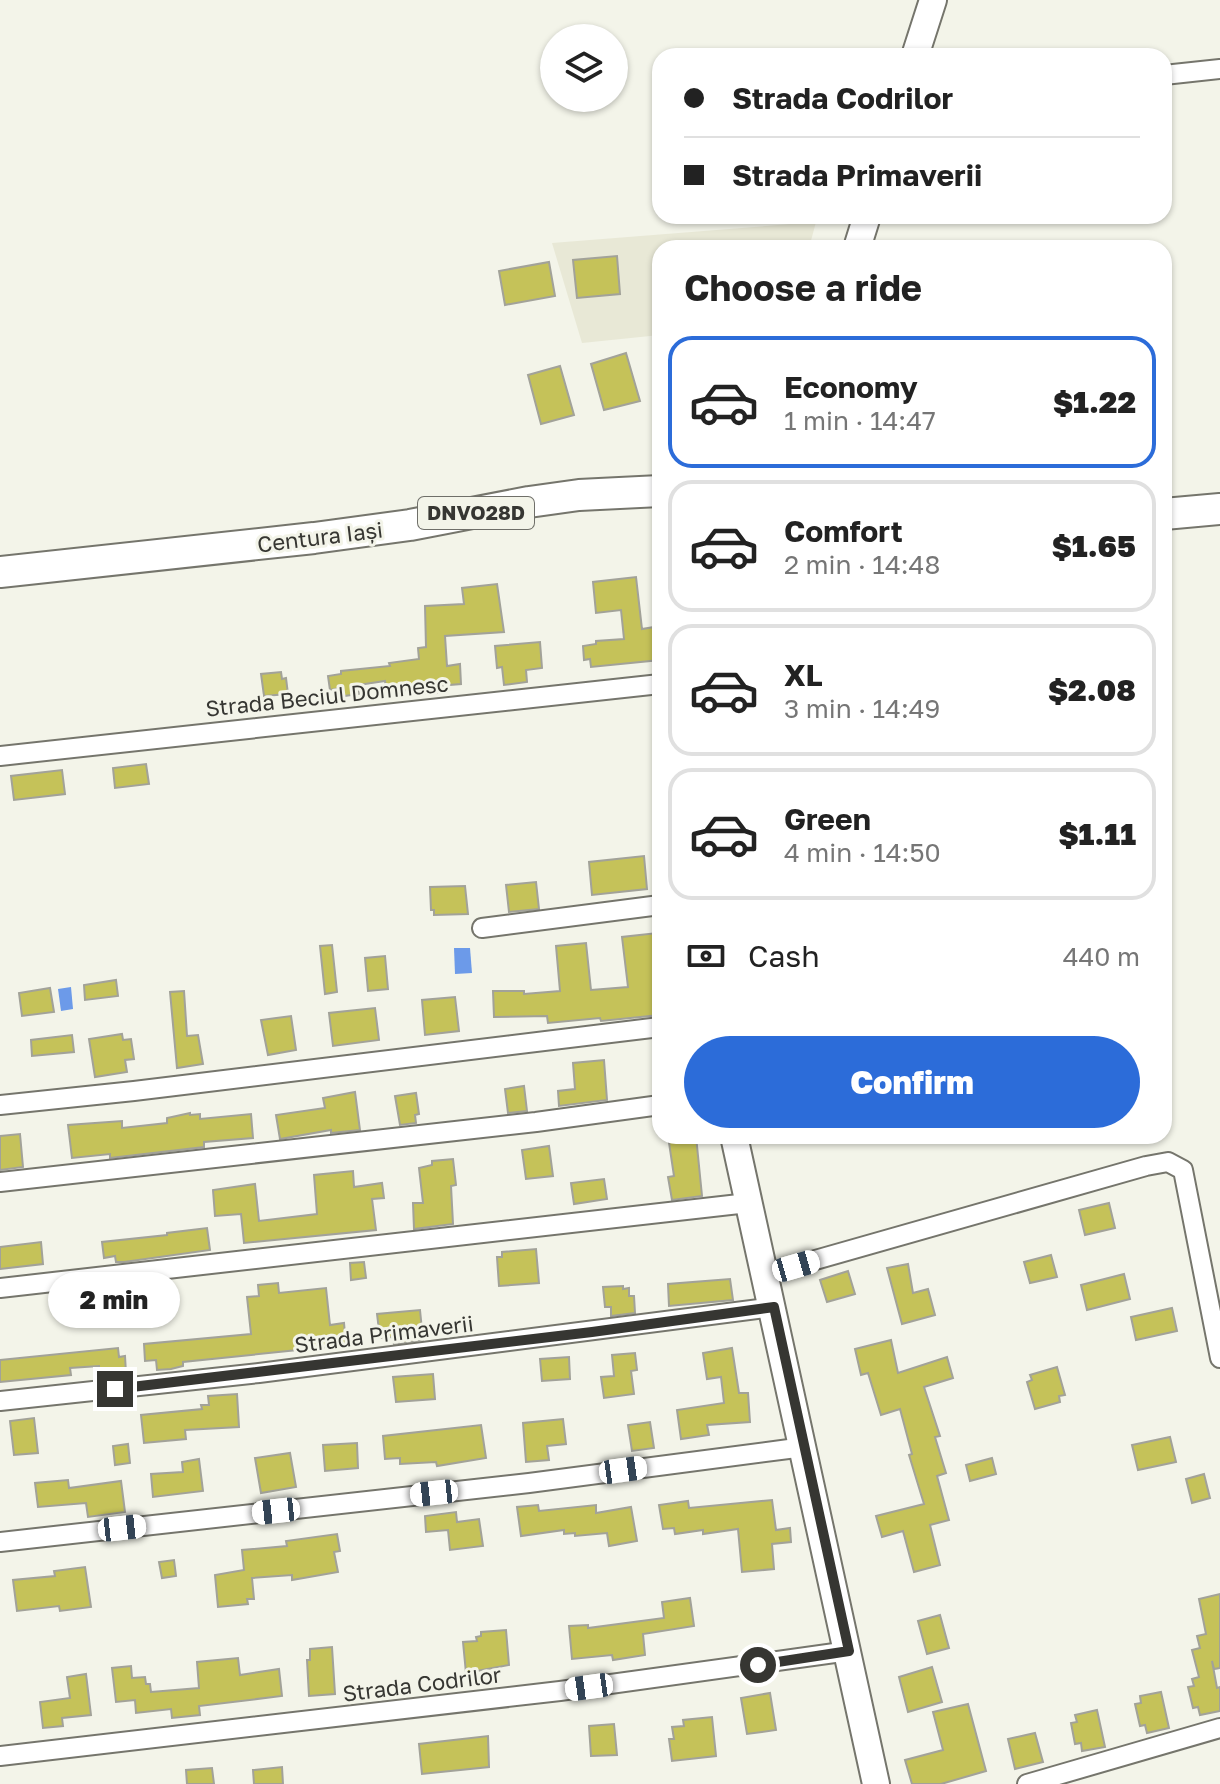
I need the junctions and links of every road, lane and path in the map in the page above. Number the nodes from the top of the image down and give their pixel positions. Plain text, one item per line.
1 (933, 0) edge
2 (918, 48) edge
3 (1220, 69) edge
4 (1172, 74) edge
5 (652, 494) edge
6 (1220, 509) edge
7 (1172, 513) edge
8 (0, 572) edge
9 (652, 685) edge
10 (0, 756) edge
11 (652, 906) edge
12 (482, 928) dead end
13 (652, 1028) edge
14 (0, 1105) edge
15 (652, 1106) edge
16 (736, 1144) edge
17 (0, 1182) edge
18 (748, 1203) junction
19 (766, 1274) junction
20 (0, 1288) edge
21 (774, 1307) junction
22 (1220, 1358) edge
23 (0, 1401) edge
24 (804, 1447) junction
25 (0, 1542) edge
26 (849, 1651) junction
27 (1220, 1728) edge
28 (0, 1756) edge
29 (876, 1784) edge
30 (1027, 1784) edge

1 - 2 main road
3 - 4 street
5 - 8 main road, Centura Iași / DNVO28D
6 - 7 main road
9 - 10 street, Strada Beciul Domnesc
11 - 12 street
13 - 14 street
15 - 17 street
16 - 18 main road
18 - 19 main road
18 - 20 street
19 - 21 main road
19 - 22 street
21 - 23 street, Strada Primaverii
21 - 24 main road
24 - 25 street
24 - 26 main road
26 - 28 street, Strada Codrilor
26 - 29 main road
27 - 30 street

